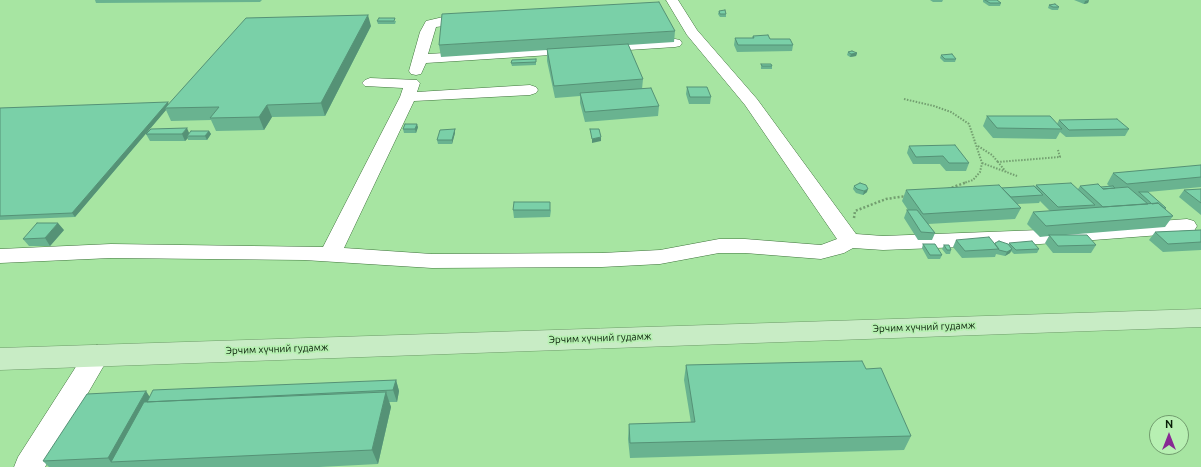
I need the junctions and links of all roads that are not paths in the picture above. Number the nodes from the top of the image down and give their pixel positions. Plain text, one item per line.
1 (672, 0) edge
2 (482, 19) edge
3 (675, 43) edge
4 (420, 59) junction
5 (370, 84) dead end
6 (410, 90) junction
7 (530, 90) dead end
8 (1187, 226) dead end
9 (851, 233) junction
10 (331, 253) junction
11 (0, 256) edge
12 (1201, 318) edge
13 (97, 355) junction
14 (0, 359) edge
15 (29, 467) edge

1 - 9 lane
2 - 4 lane
3 - 4 lane
4 - 6 lane
5 - 6 lane
6 - 7 lane
6 - 10 lane
8 - 9 lane
9 - 10 lane
10 - 11 lane
12 - 13 main road, Эрчим хүчний гудамж
13 - 14 main road, Эрчим хүчний гудамж
13 - 15 lane

